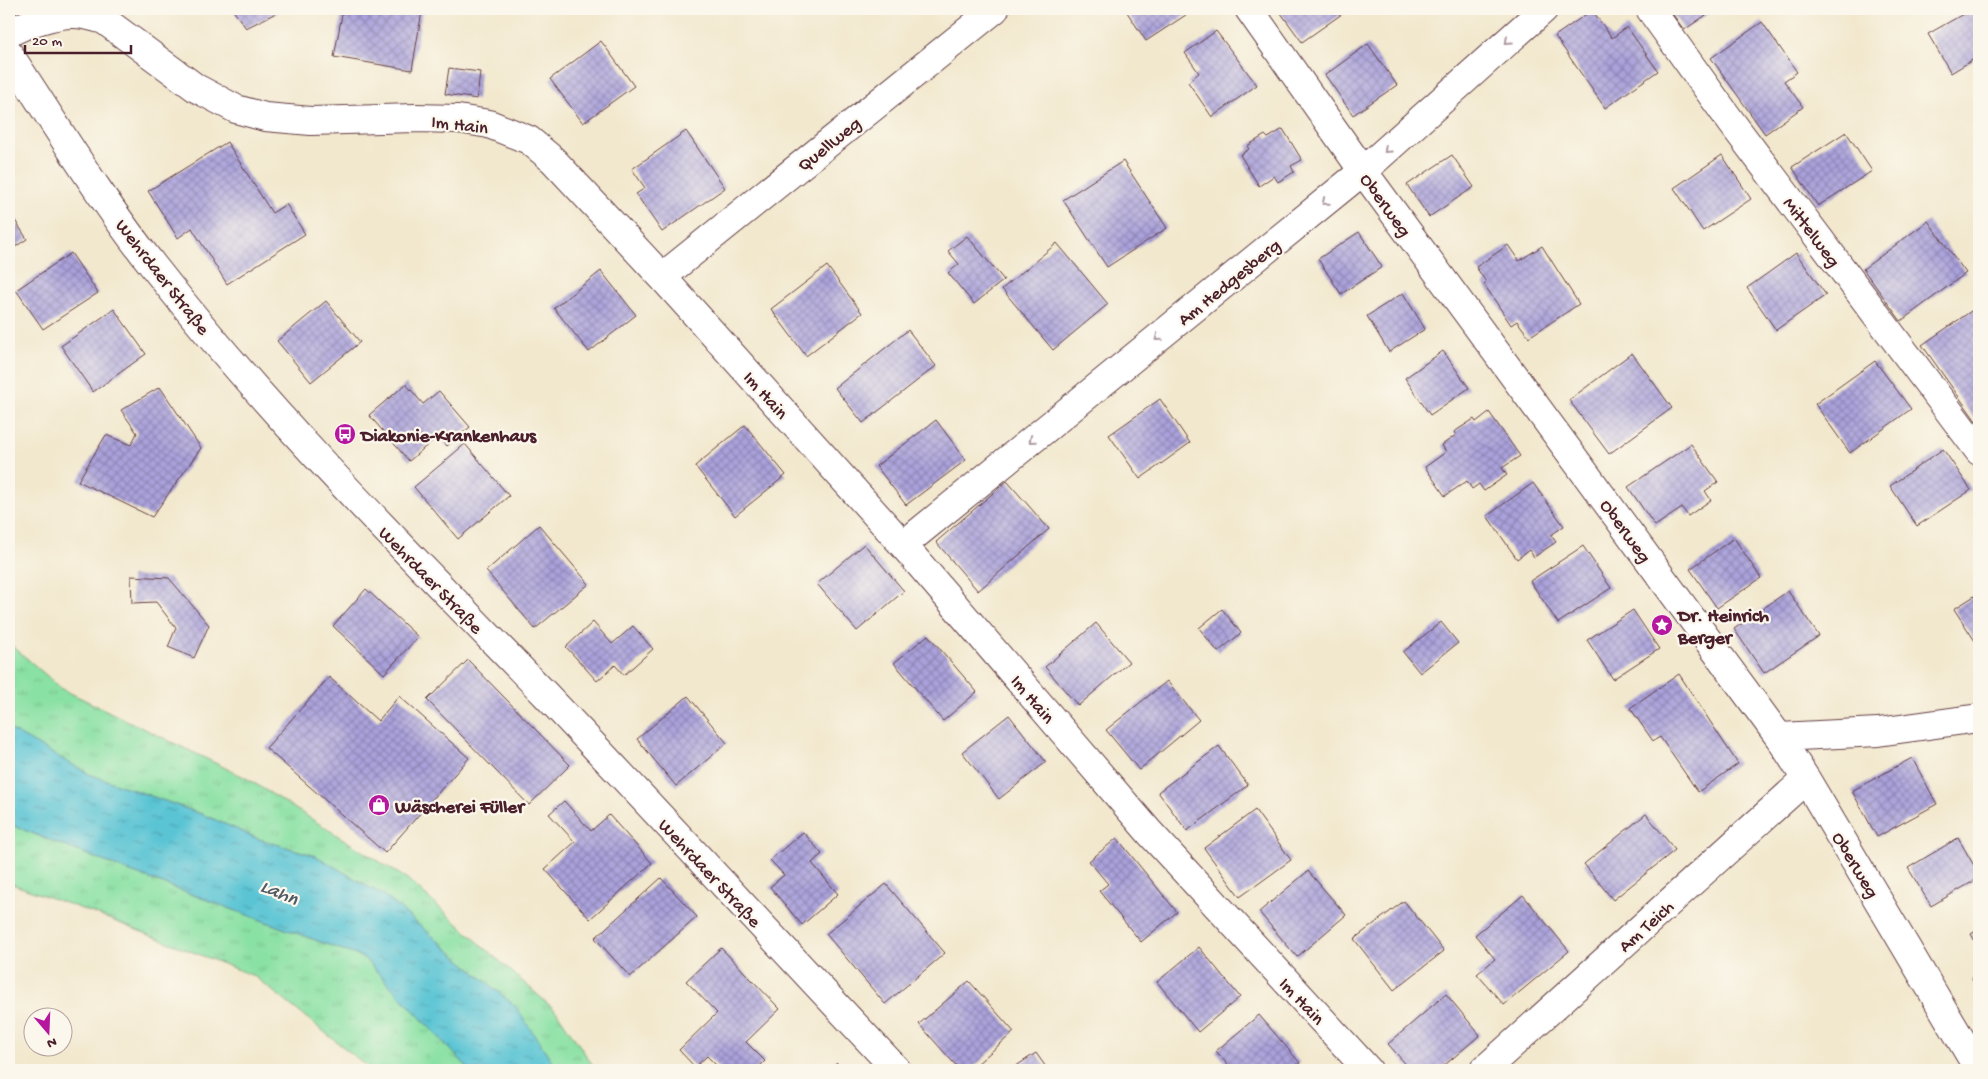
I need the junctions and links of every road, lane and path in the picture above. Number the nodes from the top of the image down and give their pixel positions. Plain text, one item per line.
1 (995, 9) edge
2 (1249, 9) edge
3 (1544, 9) edge
4 (1650, 9) edge
5 (43, 15) edge
6 (9, 33) edge
7 (9, 54) edge
8 (1363, 171) junction
9 (662, 277) junction
10 (1979, 451) edge
11 (903, 545) junction
12 (1979, 718) edge
13 (1779, 736) junction
14 (1806, 779) junction
15 (897, 1070) edge
16 (1368, 1070) edge
17 (1484, 1070) edge
18 (1979, 1070) edge

1 - 9 street, Quellweg
2 - 8 street, Oberweg
3 -> 8 street, Am Hedgesberg
4 - 10 street, Mittelweg
5 - 6 street, Im Hain
5 - 9 street, Im Hain
7 - 15 street, Wehrdaer Straße
8 -> 11 street, Am Hedgesberg
8 - 13 street, Oberweg
9 - 11 street, Im Hain
11 - 16 street, Im Hain
12 - 13 street
13 - 14 street, Oberweg
14 - 17 street, Am Teich
14 - 18 street, Oberweg

